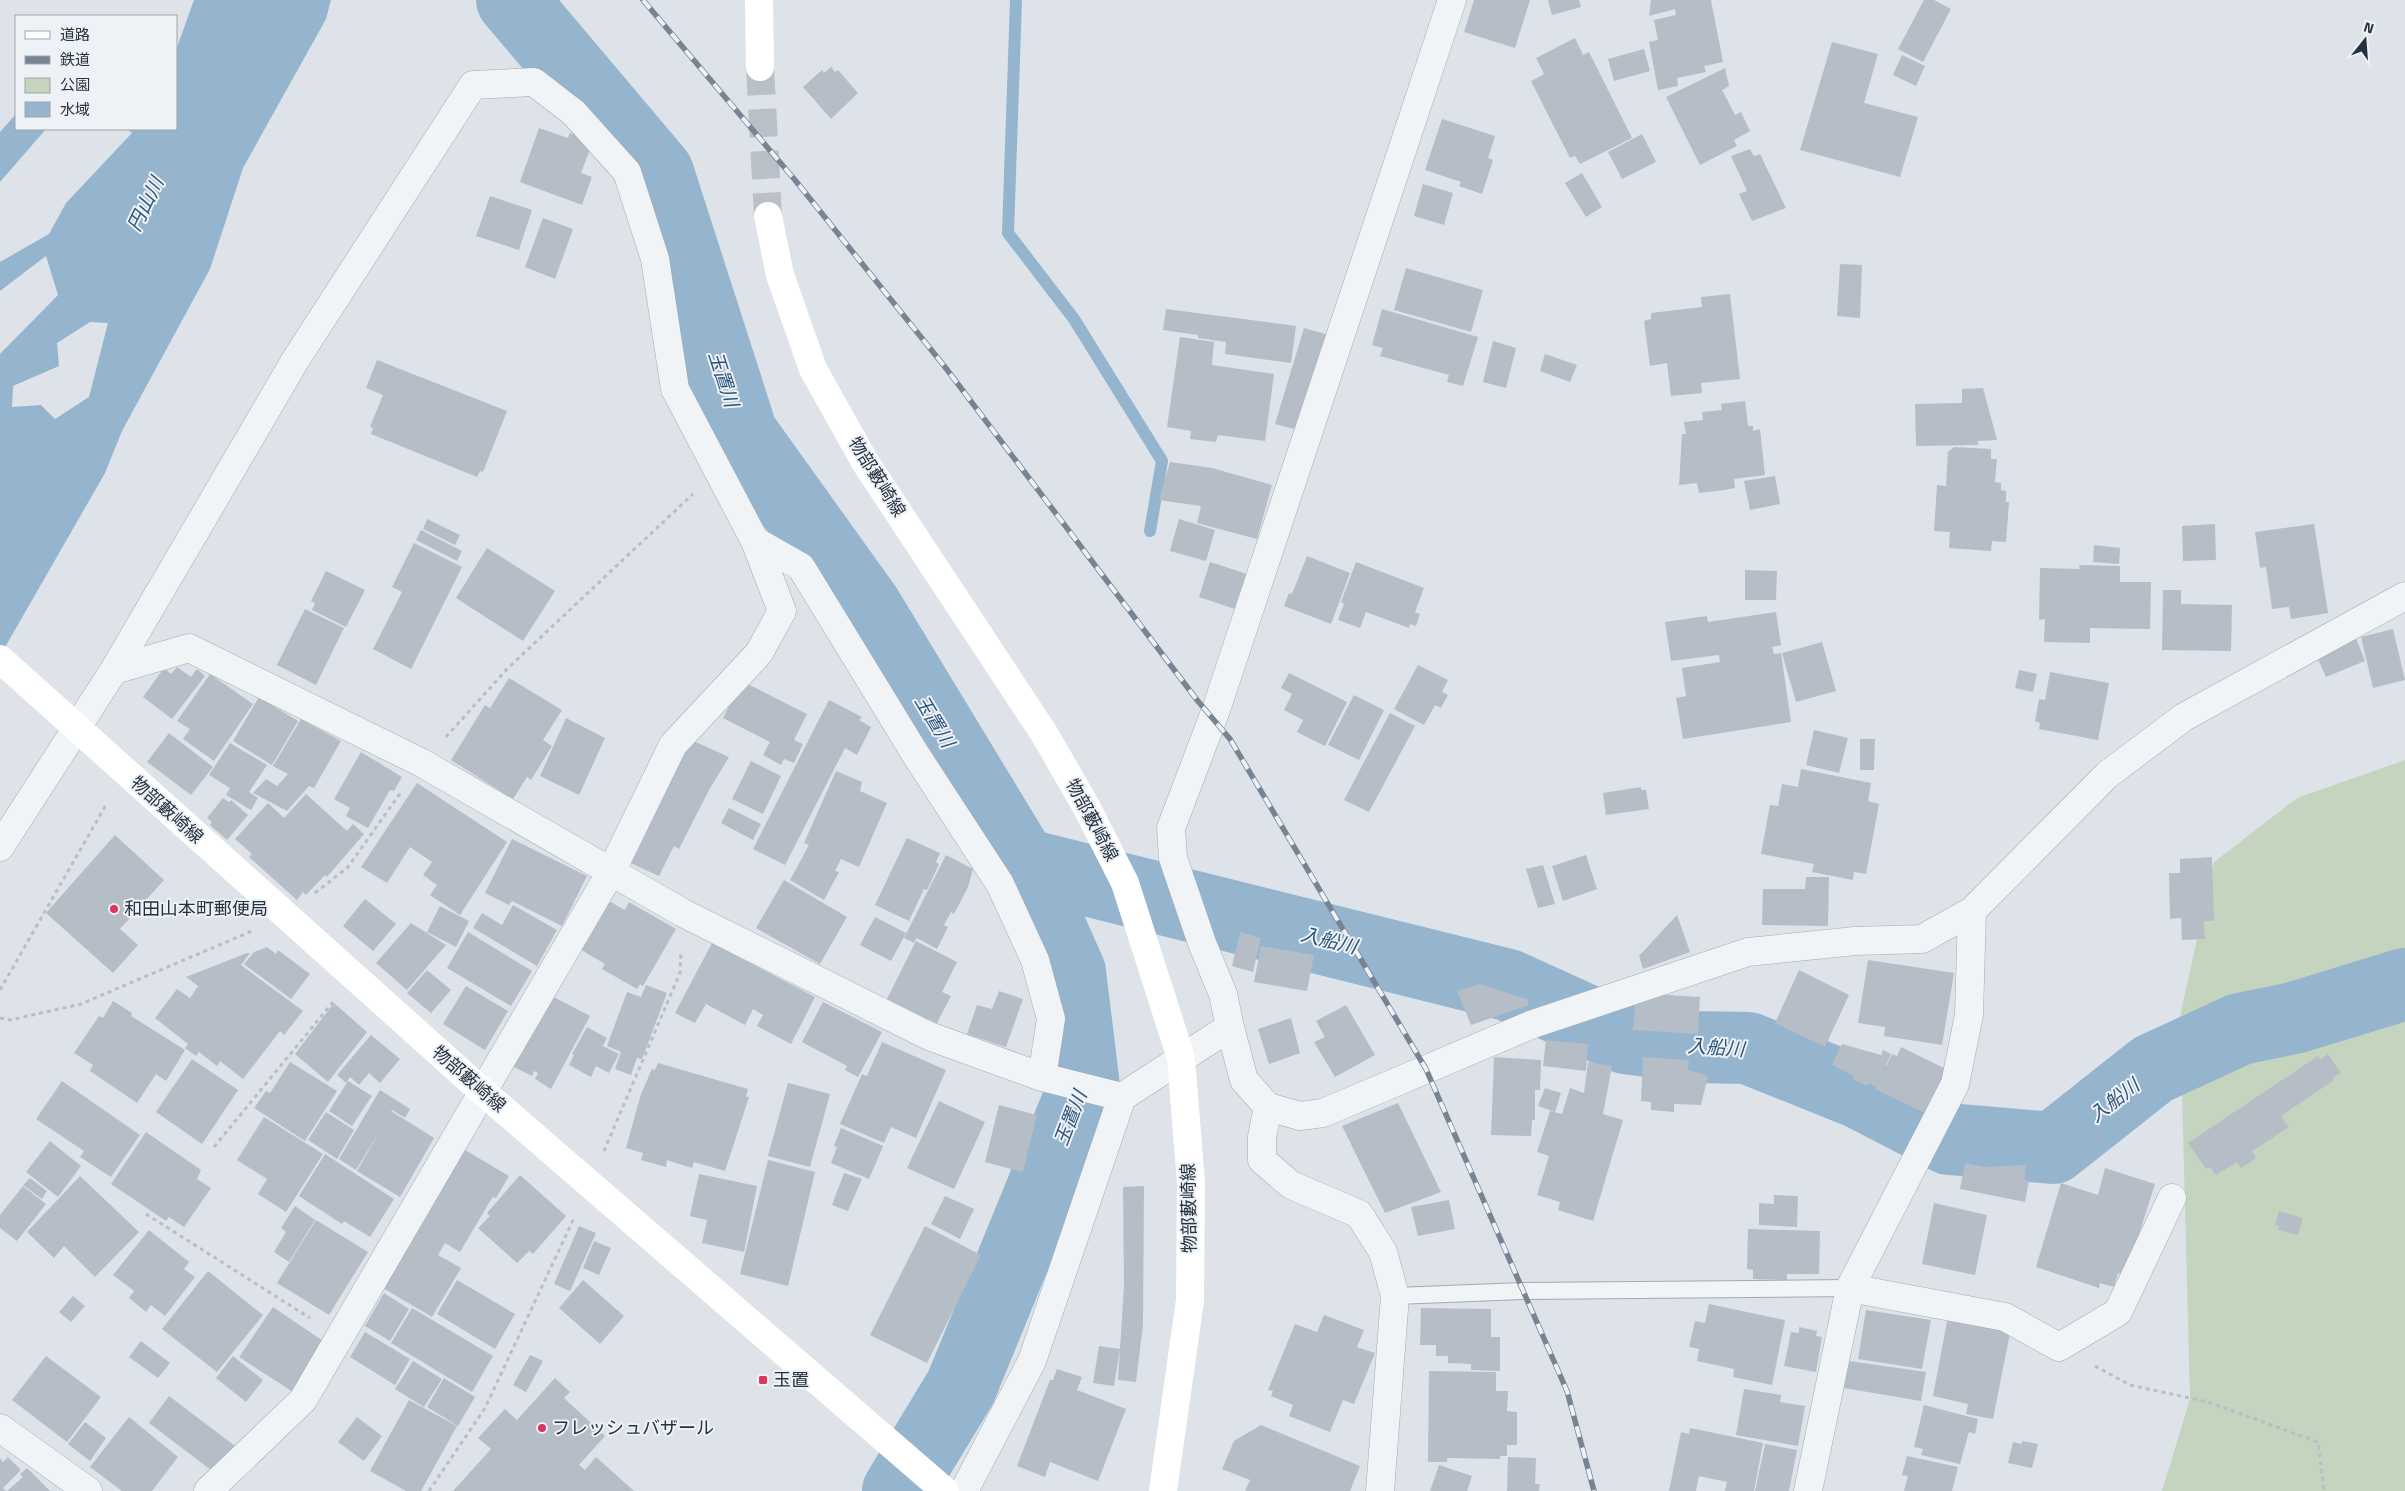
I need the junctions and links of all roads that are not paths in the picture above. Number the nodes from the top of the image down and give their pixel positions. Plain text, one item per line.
1 (759, 0) edge
2 (1452, 0) edge
3 (760, 67) tunnel mouth
4 (768, 216) tunnel mouth
5 (755, 542) junction
6 (2405, 596) edge
7 (0, 659) edge
8 (114, 670) junction
9 (67, 720) junction
10 (0, 847) edge
11 (612, 870) junction
12 (1972, 911) junction
13 (1230, 1027) junction
14 (1181, 1058) junction
15 (1042, 1077) junction
16 (483, 1092) junction
17 (1122, 1097) junction
18 (1268, 1108) junction
19 (2172, 1198) dead end
20 (1850, 1288) junction
21 (1395, 1296) junction
22 (0, 1428) edge
23 (941, 1487) edge
24 (88, 1491) edge
25 (208, 1491) edge
26 (964, 1491) edge
27 (1163, 1491) edge
28 (1380, 1491) edge
29 (1808, 1491) edge

1 - 3 main road
2 - 13 street
4 - 14 main road, 物部藪崎線
5 - 8 street
5 - 11 street
5 - 15 street
6 - 12 street
7 - 9 main road, 物部藪崎線
8 - 9 street
8 - 11 street
9 - 10 street
9 - 16 main road, 物部藪崎線
11 - 15 street
11 - 16 street
12 - 18 street
12 - 20 street
13 - 14 street
13 - 18 street
14 - 17 street
14 - 27 main road, 物部藪崎線
15 - 17 street
16 - 23 main road, 物部藪崎線
16 - 25 street
17 - 26 street
18 - 21 street
19 - 20 street
20 - 21 lane
20 - 29 street
21 - 28 street
22 - 24 street

